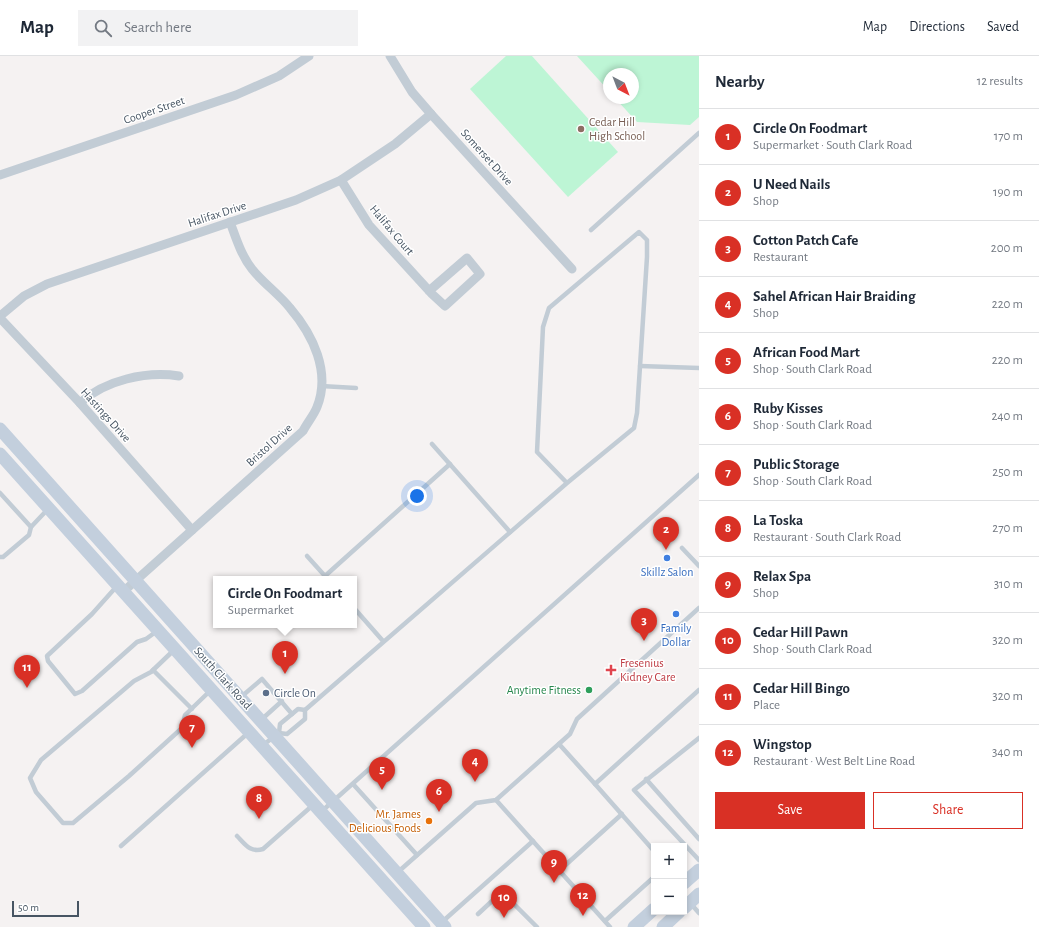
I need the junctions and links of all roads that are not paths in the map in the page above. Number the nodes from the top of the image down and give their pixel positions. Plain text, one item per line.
1 (309, 56) edge
2 (390, 56) edge
3 (431, 114) junction
4 (699, 133) edge
5 (0, 175) edge
6 (341, 180) junction
7 (230, 222) junction
8 (590, 230) dead end
9 (572, 269) dead end
10 (429, 291) junction
11 (0, 317) edge
12 (640, 366) junction
13 (699, 368) edge
14 (179, 376) dead end
15 (320, 386) junction
16 (356, 388) dead end
17 (80, 403) junction
18 (0, 429) edge
19 (432, 444) dead end
20 (0, 454) edge
21 (450, 464) junction
22 (699, 475) edge
23 (567, 483) junction
24 (0, 493) edge
25 (49, 508) junction
26 (31, 527) junction
27 (192, 530) junction
28 (510, 532) junction
29 (682, 548) dead end
30 (307, 556) dead end
31 (0, 557) edge
32 (699, 566) edge
33 (324, 576) edge
34 (328, 576) edge
35 (136, 581) junction
36 (121, 588) junction
37 (699, 608) edge
38 (357, 611) edge
39 (158, 630) junction
40 (383, 641) junction
41 (176, 649) junction
42 (154, 670) junction
43 (212, 690) junction
44 (699, 690) edge
45 (240, 698) junction
46 (282, 701) junction
47 (192, 709) junction
48 (306, 710) junction
49 (292, 714) junction
50 (260, 720) junction
51 (250, 732) junction
52 (276, 734) junction
53 (699, 738) edge
54 (559, 744) junction
55 (262, 746) junction
56 (646, 779) junction
57 (353, 784) junction
58 (595, 784) junction
59 (496, 800) junction
60 (333, 801) junction
61 (318, 808) junction
62 (622, 814) junction
63 (237, 836) dead end
64 (699, 839) edge
65 (533, 840) junction
66 (121, 846) dead end
67 (651, 848) edge
68 (417, 855) junction
69 (699, 860) edge
70 (560, 870) junction
71 (699, 870) edge
72 (397, 873) junction
73 (652, 879) edge
74 (687, 880) edge
75 (385, 883) junction
76 (691, 901) edge
77 (651, 912) edge
78 (699, 913) edge
79 (478, 914) dead end
80 (676, 915) edge
81 (605, 921) junction
82 (441, 926) edge
83 (424, 927) edge
84 (537, 927) edge
85 (610, 927) edge
86 (634, 927) edge
87 (663, 927) edge

1 - 5 street, Cooper Street
2 - 3 street, Somerset Drive
3 - 6 street, Halifax Drive
3 - 9 street, Somerset Drive
4 - 8 lane
6 - 7 street, Halifax Drive
6 - 10 street, Halifax Court
7 - 11 street, Halifax Drive
7 - 15 street, Bristol Drive
10 - 10 street, Halifax Court
11 - 17 street, Hastings Drive
12 - 13 lane
12 - 23 lane
12 - 23 lane
14 - 17 street
15 - 16 lane
15 - 27 street, Bristol Drive
17 - 27 street, Hastings Drive
18 - 35 main road, South Clark Road
19 - 21 lane
20 - 25 main road, South Clark Road
21 - 28 lane
21 - 34 lane
22 - 57 lane
23 - 28 lane
24 - 26 lane
25 - 26 lane
25 - 36 main road, South Clark Road
26 - 31 lane
27 - 35 street, Bristol Drive
28 - 40 lane
29 - 32 lane
30 - 33 lane
35 - 36 street, Bristol Drive
35 - 45 main road, South Clark Road
36 - 39 main road, South Clark Road
36 - 39 lane
37 - 54 lane
38 - 40 lane
39 - 41 main road, South Clark Road
40 - 48 lane
41 - 42 lane
41 - 43 main road, South Clark Road
42 - 47 lane
42 - 47 lane
43 - 47 lane
43 - 51 main road, South Clark Road
44 - 58 lane
45 - 46 lane
45 - 50 main road, South Clark Road
46 - 49 lane
46 - 50 lane
48 - 49 lane
48 - 52 lane
49 - 52 lane
50 - 52 main road, South Clark Road
51 - 55 main road, South Clark Road
51 - 66 lane
52 - 55 lane
52 - 60 main road, South Clark Road
53 - 56 lane
54 - 58 lane
54 - 59 lane
55 - 61 main road, South Clark Road
56 - 64 lane
56 - 69 lane
57 - 60 lane
57 - 68 lane
58 - 62 lane
59 - 65 lane
59 - 68 lane
60 - 61 lane
60 - 72 main road, South Clark Road
61 - 63 lane
61 - 75 main road, South Clark Road
62 - 67 lane
62 - 70 lane
65 - 70 lane
65 - 82 lane
68 - 72 lane
70 - 81 lane
71 - 74 main road
72 - 75 main road
72 - 82 main road, South Clark Road
73 - 81 lane
75 - 83 main road, South Clark Road
76 - 78 lane
77 - 86 main road
79 - 84 lane
80 - 87 main road
81 - 85 lane

